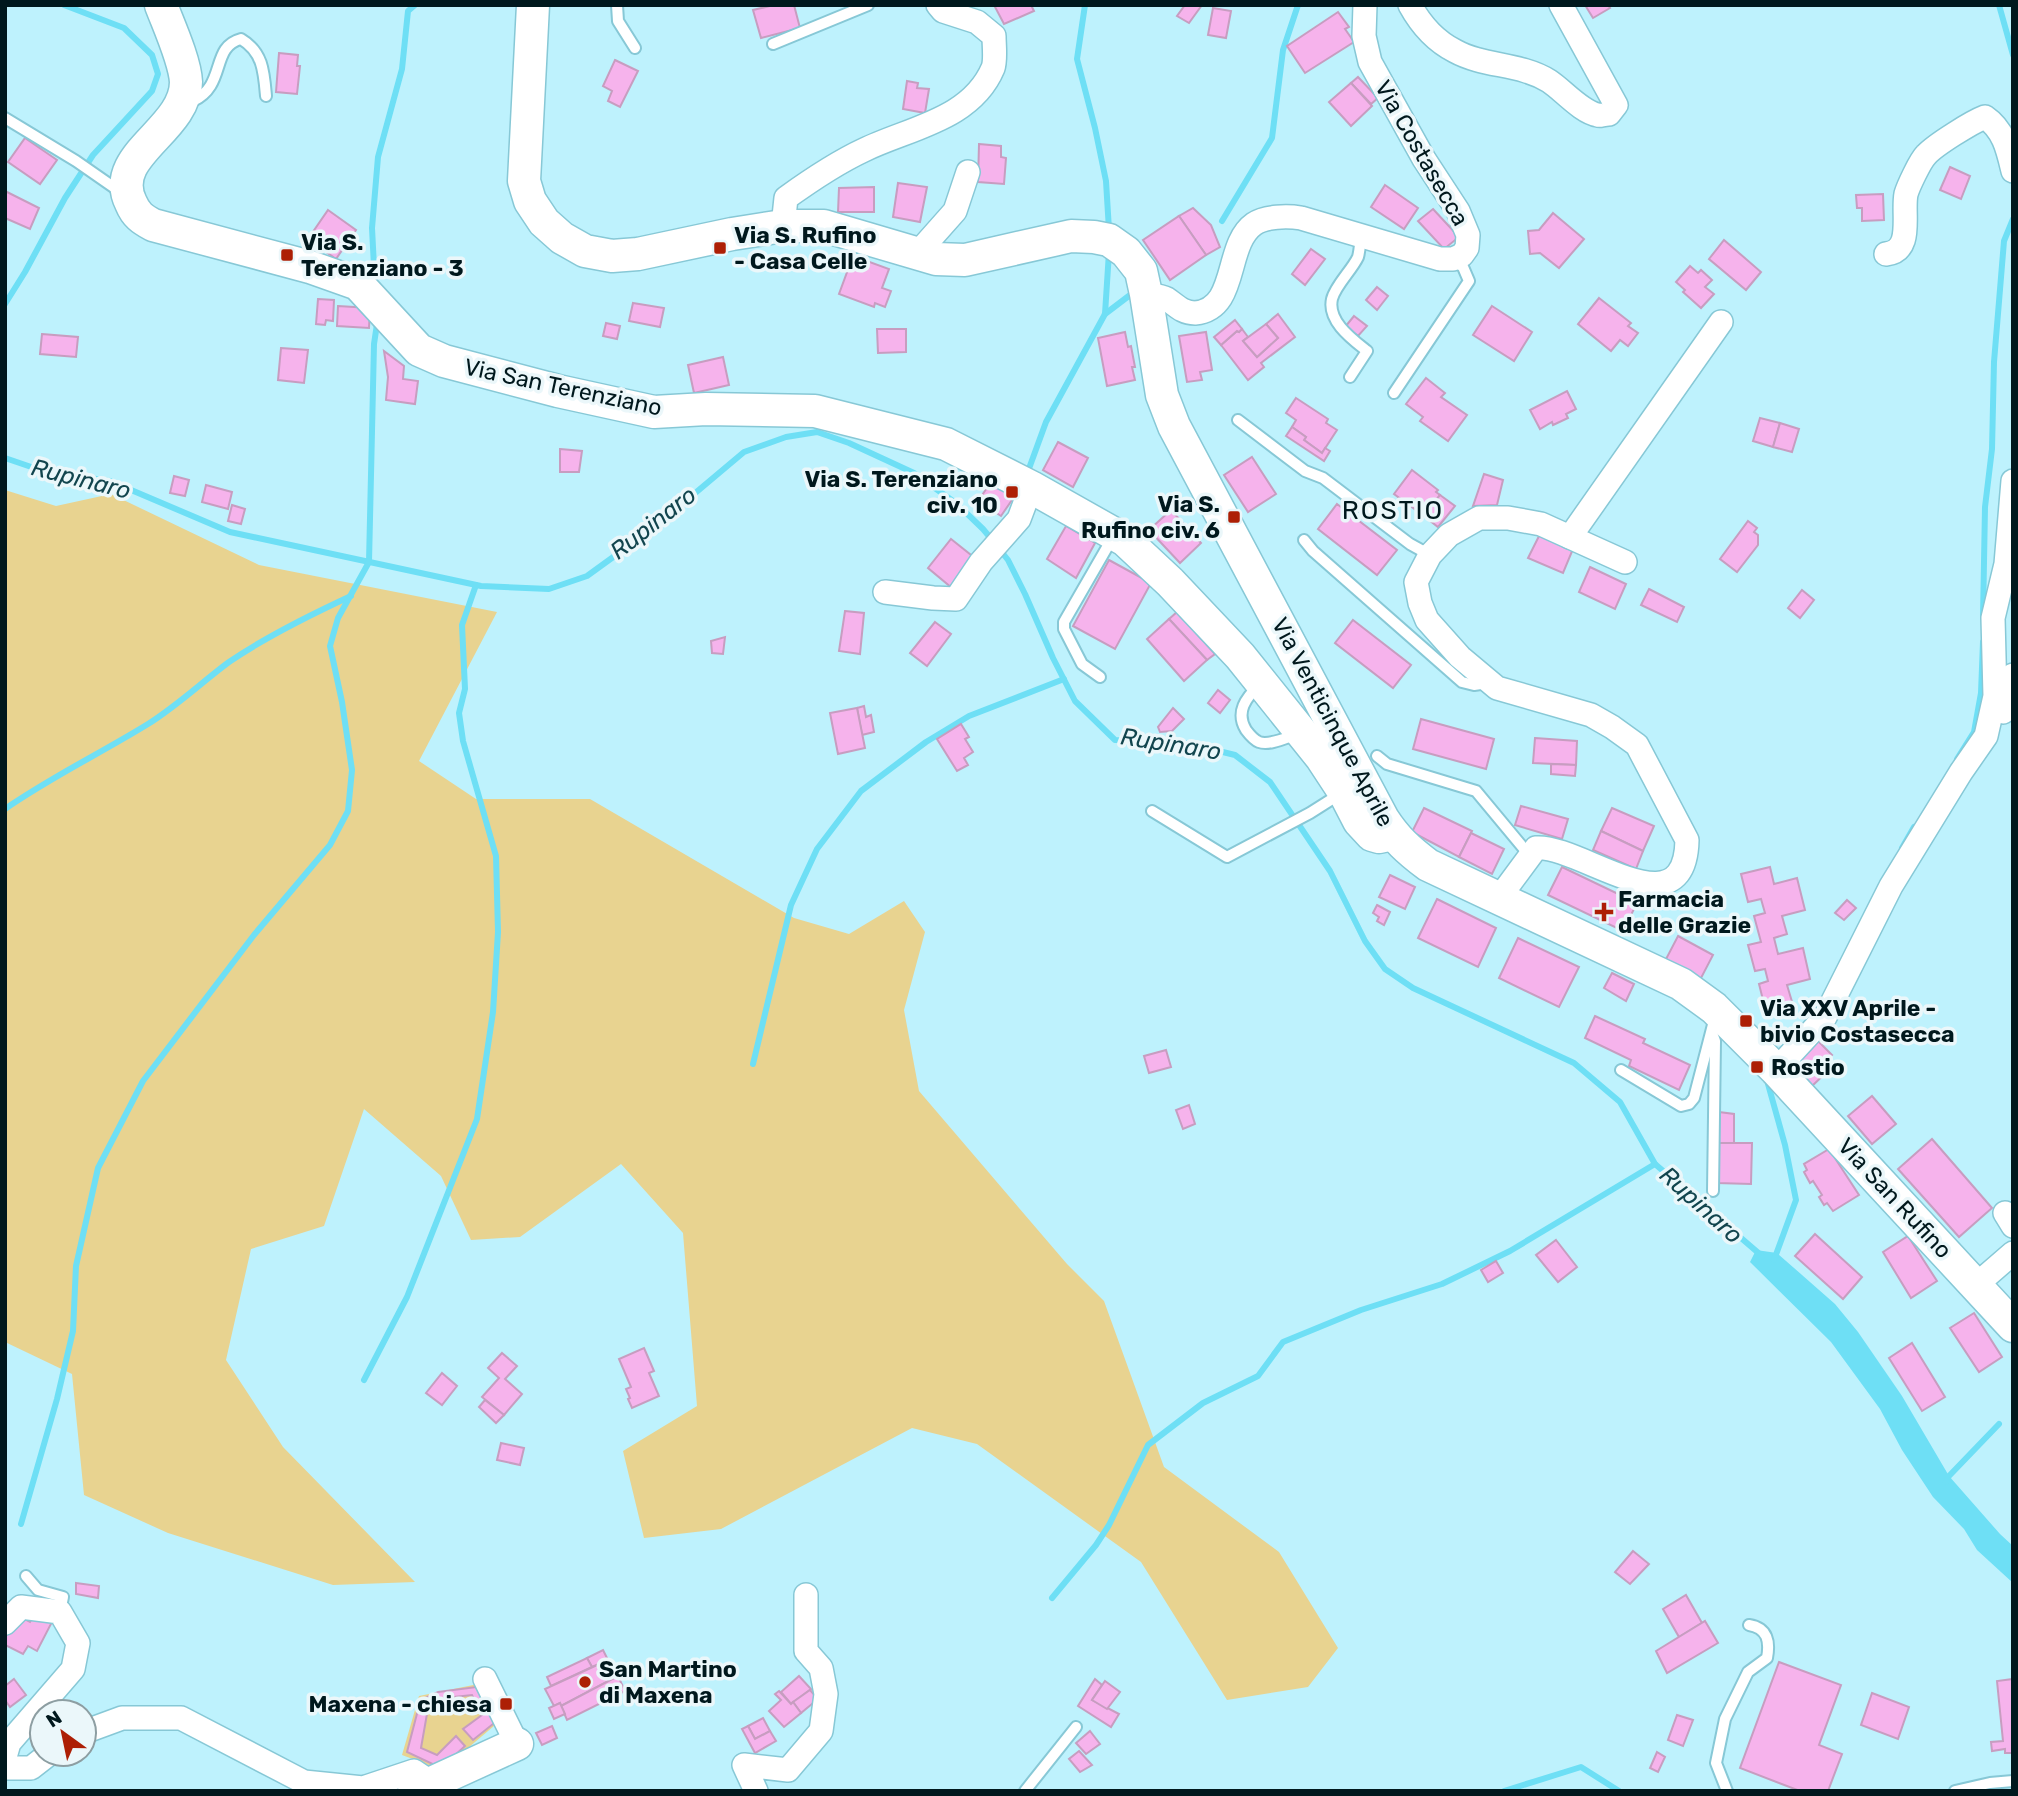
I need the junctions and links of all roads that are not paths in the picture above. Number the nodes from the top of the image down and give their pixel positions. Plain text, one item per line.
1 (161, 5) edge
2 (533, 5) edge
3 (617, 5) edge
4 (868, 5) edge
5 (938, 5) edge
6 (1365, 5) edge
7 (1410, 5) edge
8 (1561, 5) edge
9 (773, 44) dead end
10 (635, 48) dead end
11 (266, 96) dead end
12 (181, 99) junction
13 (5, 118) edge
14 (2013, 171) edge
15 (968, 172) dead end
16 (115, 188) junction
17 (783, 226) junction
18 (1361, 235) junction
19 (1886, 254) dead end
20 (916, 255) junction
21 (1453, 259) junction
22 (1146, 294) junction
23 (1721, 322) dead end
24 (1350, 377) dead end
25 (1394, 393) dead end
26 (1238, 420) dead end
27 (2013, 481) edge
28 (1031, 487) junction
29 (1115, 534) junction
30 (1570, 537) junction
31 (1304, 540) dead end
32 (1430, 555) junction
33 (1625, 562) dead end
34 (885, 592) dead end
35 (2013, 675) edge
36 (1100, 677) dead end
37 (1261, 683) junction
38 (1490, 683) junction
39 (1301, 733) junction
40 (1986, 736) junction
41 (1377, 756) dead end
42 (1344, 792) junction
43 (1152, 811) dead end
44 (1393, 834) junction
45 (1530, 856) junction
46 (1499, 898) junction
47 (1714, 1020) junction
48 (1621, 1069) dead end
49 (1776, 1070) junction
50 (1713, 1191) dead end
51 (2013, 1253) edge
52 (1976, 1285) junction
53 (2013, 1326) edge
54 (26, 1576) dead end
55 (806, 1595) dead end
56 (60, 1612) junction
57 (5, 1623) edge
58 (1749, 1625) dead end
59 (485, 1679) dead end
60 (98, 1727) edge
61 (1076, 1727) dead end
62 (517, 1744) joint
63 (5, 1757) edge
64 (5, 1768) edge
65 (28, 1768) edge
66 (2013, 1781) edge
67 (423, 1787) edge
68 (756, 1791) edge
69 (1024, 1791) edge
70 (1727, 1791) edge
71 (1955, 1791) edge

1 - 12 main road
2 - 17 main road
3 - 10 lane
4 - 9 lane
5 - 17 street
6 - 21 street, Via Costasecca
7 - 8 street
11 - 12 lane
12 - 16 main road
13 - 16 lane
14 - 19 street
15 - 20 street
16 - 28 main road, Via San Terenziano
17 - 20 main road
18 - 21 street, Via Costasecca
18 - 22 street, Via Costasecca
18 - 24 lane
20 - 22 main road, Via Venticinque Aprile
21 - 25 lane
22 - 44 main road, Via Venticinque Aprile
23 - 30 street
26 - 32 lane
27 - 40 street
28 - 29 main road, Via San Terenziano
28 - 34 street
29 - 36 lane
29 - 37 main road, Via San Terenziano
30 - 32 street
30 - 33 street
31 - 38 lane
32 - 38 street
35 - 40 street
37 - 39 main road, Via San Terenziano
37 - 39 lane
38 - 45 street
39 - 42 main road, Via San Terenziano
40 - 49 street
41 - 45 lane
42 - 43 lane
42 - 44 main road, Via San Terenziano
44 - 46 main road, Via Venticinque Aprile
45 - 46 street
46 - 47 main road, Via Venticinque Aprile
47 - 48 lane
47 - 49 main road, Via Venticinque Aprile
47 - 50 lane
49 - 52 main road, Via San Rufino
51 - 52 street
52 - 53 main road, Via San Rufino
54 - 56 lane
55 - 68 street
56 - 57 street
56 - 63 street
58 - 70 lane
59 - 62 street
60 - 67 street
61 - 69 lane
62 - 67 main road
64 - 65 street
66 - 71 lane

